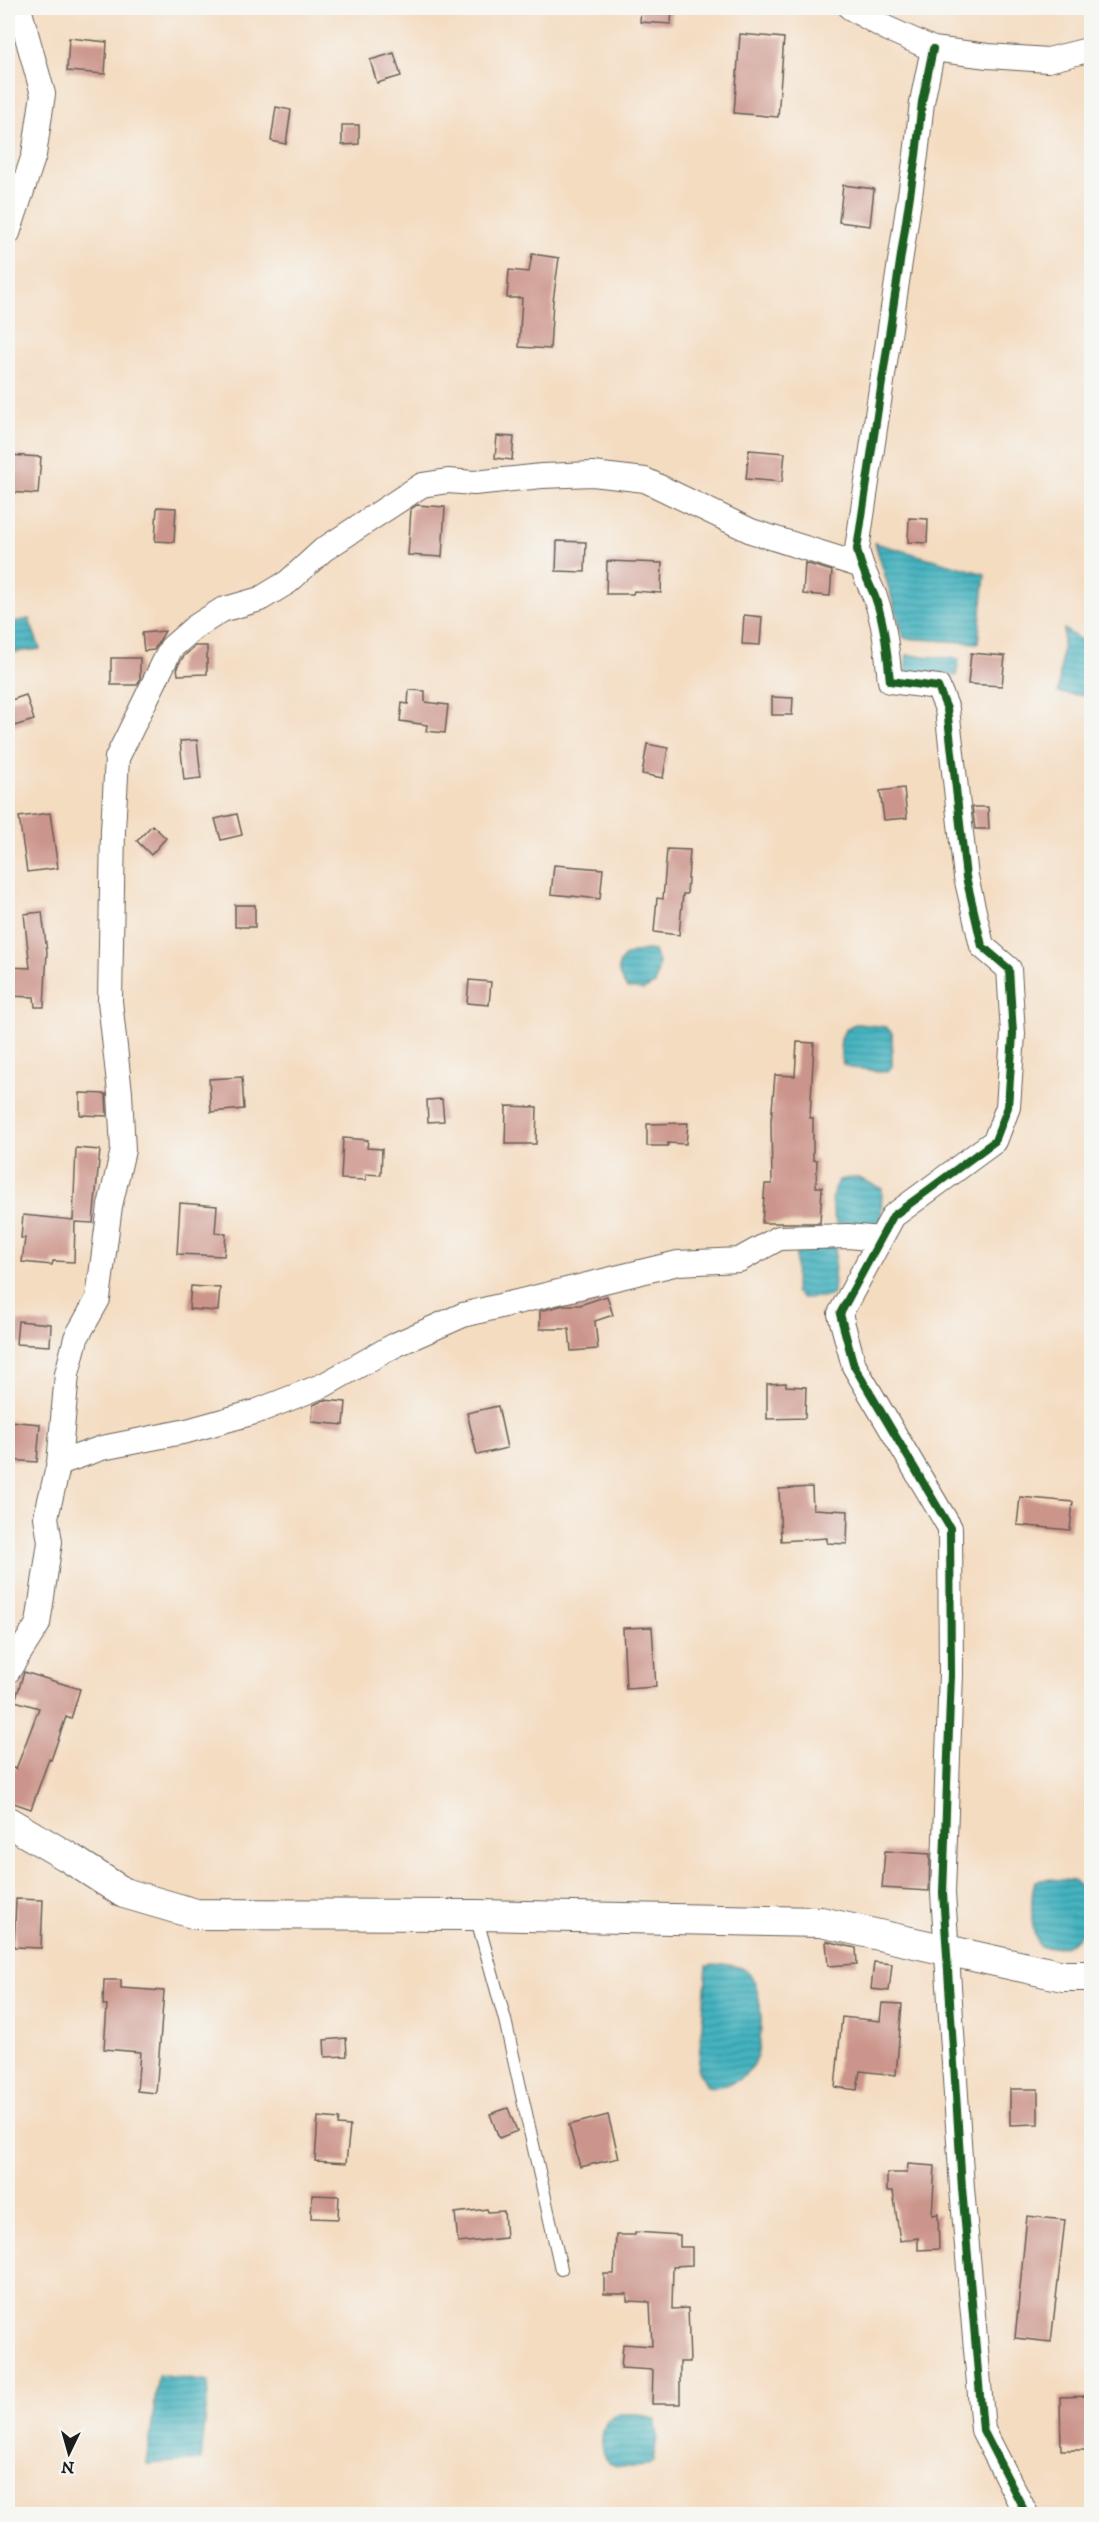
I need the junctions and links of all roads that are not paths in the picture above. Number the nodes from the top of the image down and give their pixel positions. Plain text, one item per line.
1 (19, 8) edge
2 (851, 8) edge
3 (933, 49) junction
4 (1092, 49) edge
5 (8, 233) edge
6 (859, 565) junction
7 (880, 1239) junction
8 (59, 1463) junction
9 (8, 1671) edge
10 (8, 1822) edge
11 (476, 1914) junction
12 (948, 1948) junction
13 (1092, 1976) edge
14 (561, 2270) dead end
15 (1026, 2514) edge

1 - 5 street
2 - 3 street
3 - 4 street
3 - 6 street
6 - 7 street
6 - 8 street
7 - 8 street
7 - 12 street
8 - 9 street
10 - 11 street
11 - 12 street
11 - 14 lane
12 - 13 street
12 - 15 street

